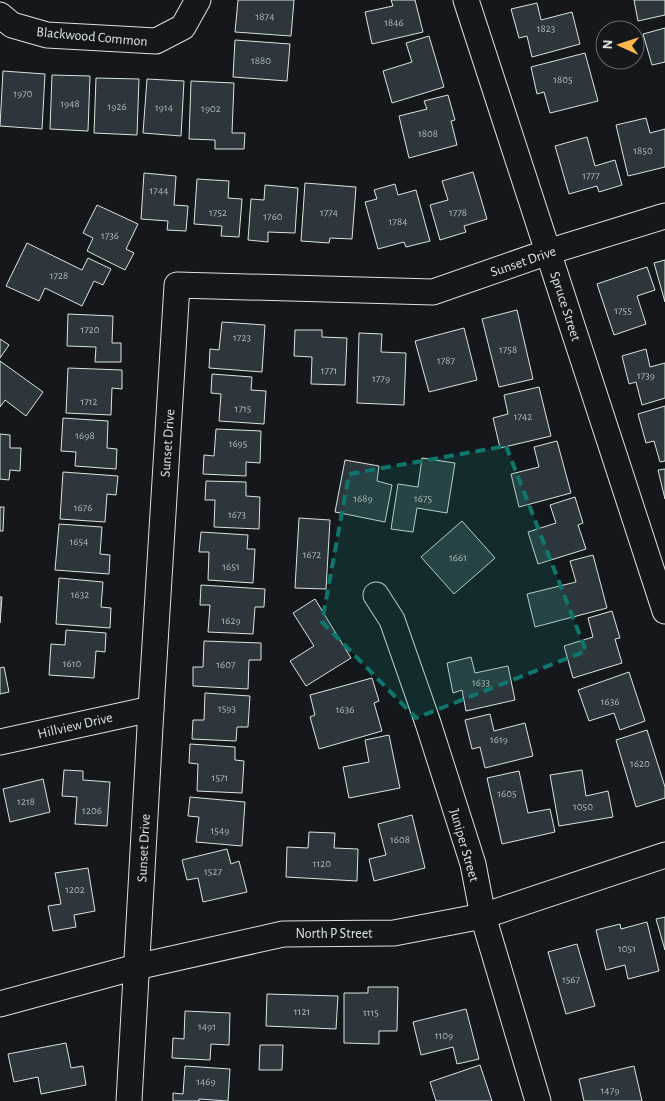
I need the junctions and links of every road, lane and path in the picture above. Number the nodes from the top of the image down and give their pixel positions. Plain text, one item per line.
1 (198, 0) edge
2 (466, 0) edge
3 (0, 15) edge
4 (665, 216) edge
5 (548, 252) junction
6 (376, 595) dead end
7 (665, 611) edge
8 (151, 708) junction
9 (0, 742) edge
10 (665, 855) edge
11 (483, 916) junction
12 (136, 967) junction
13 (0, 1004) edge
14 (129, 1101) edge
15 (538, 1101) edge

1 - 3 street, Blackwood Common
2 - 5 street, Spruce Street
4 - 5 street, Sunset Drive
5 - 7 street, Spruce Street
5 - 8 street, Sunset Drive
6 - 11 street, Juniper Street
8 - 9 street, Hillview Drive
8 - 12 street, Sunset Drive
10 - 11 street, North P Street
11 - 12 street, North P Street
11 - 15 street, Juniper Street
12 - 13 street, North P Street
12 - 14 street, Sunset Drive

